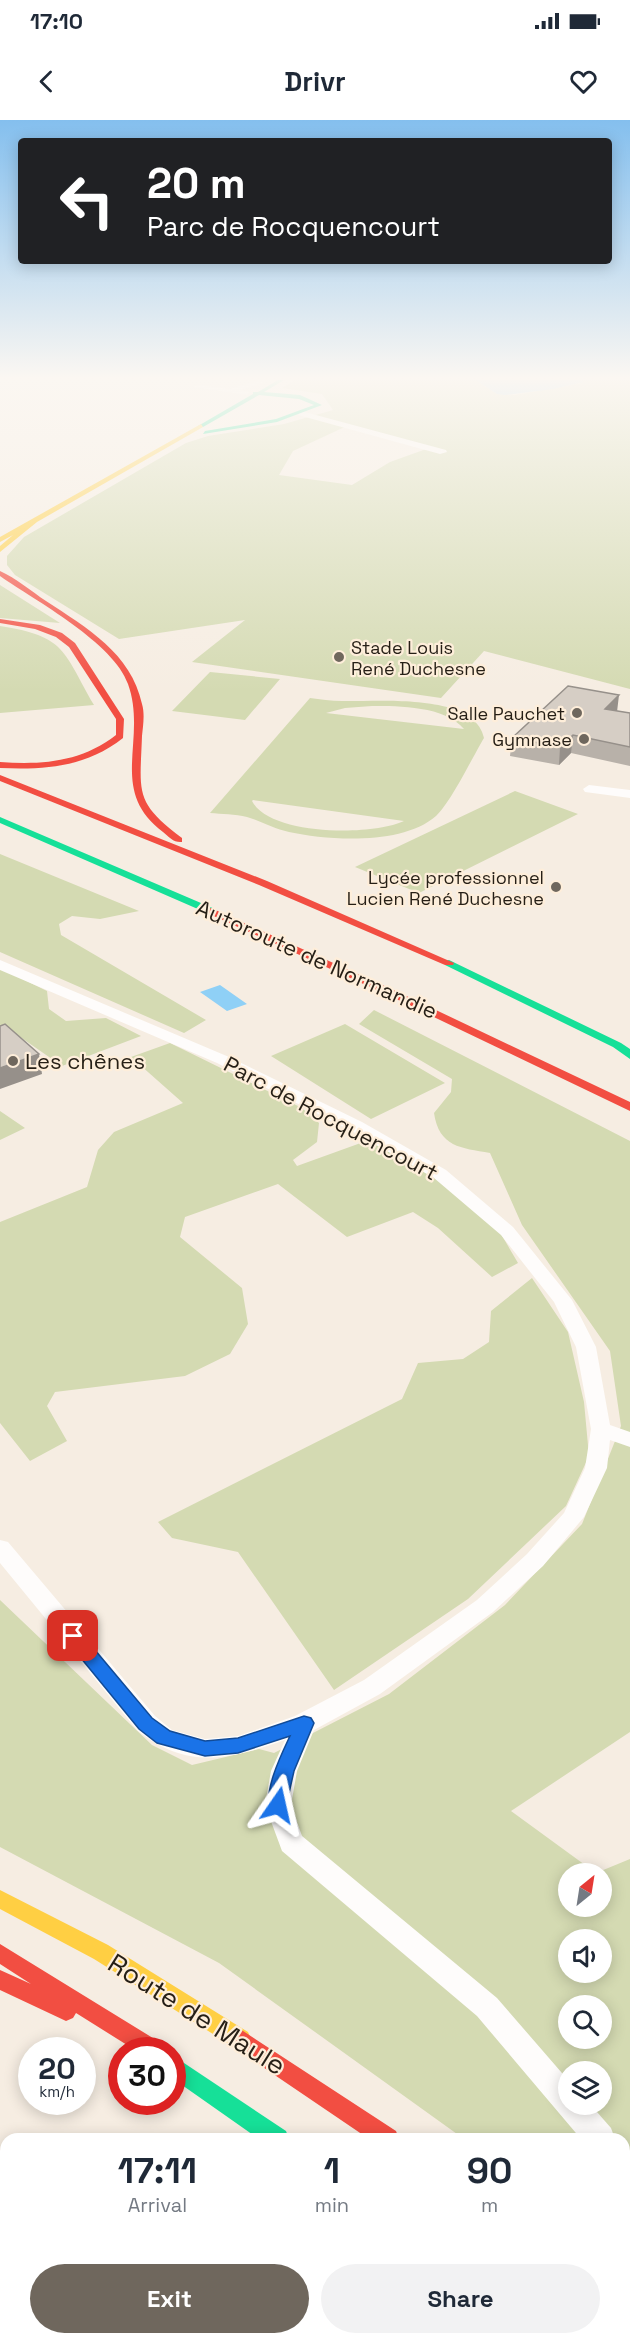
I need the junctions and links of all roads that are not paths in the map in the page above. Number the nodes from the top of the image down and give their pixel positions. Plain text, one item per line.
1 (84, 484) edge
2 (100, 484) edge
3 (35, 520) junction
4 (4, 527) edge
5 (0, 540) edge
6 (0, 550) edge
7 (0, 573) edge
8 (0, 621) edge
9 (0, 765) edge
10 (0, 778) edge
11 (589, 789) dead end
12 (630, 794) edge
13 (0, 820) edge
14 (263, 883) junction
15 (144, 898) dead end
16 (287, 944) junction
17 (0, 964) edge
18 (626, 1063) edge
19 (630, 1107) edge
20 (602, 1429) junction
21 (630, 1440) edge
22 (0, 1548) edge
23 (304, 1723) junction
24 (0, 1899) edge
25 (0, 1953) edge
26 (0, 1980) edge
27 (127, 2033) junction
28 (133, 2037) edge
29 (186, 2075) edge
30 (558, 2089) edge
31 (580, 2115) edge
32 (269, 2133) edge
33 (379, 2133) edge
34 (595, 2133) edge

1 - 4 main road
2 - 3 main road
3 - 5 main road
3 - 6 main road
7 - 14 main road
8 - 9 main road
10 - 14 main road
11 - 12 street
13 - 16 main road, Autoroute de Normandie
14 - 18 main road
15 - 16 main road
16 - 19 main road, Autoroute de Normandie
17 - 20 street, Parc de Rocquencourt
20 - 21 street
20 - 23 street, Parc de Rocquencourt
22 - 23 street, Parc de Rocquencourt
23 - 30 street
24 - 33 main road, Route de Maule
25 - 27 main road
26 - 27 main road
27 - 28 main road
29 - 32 main road
31 - 34 street

